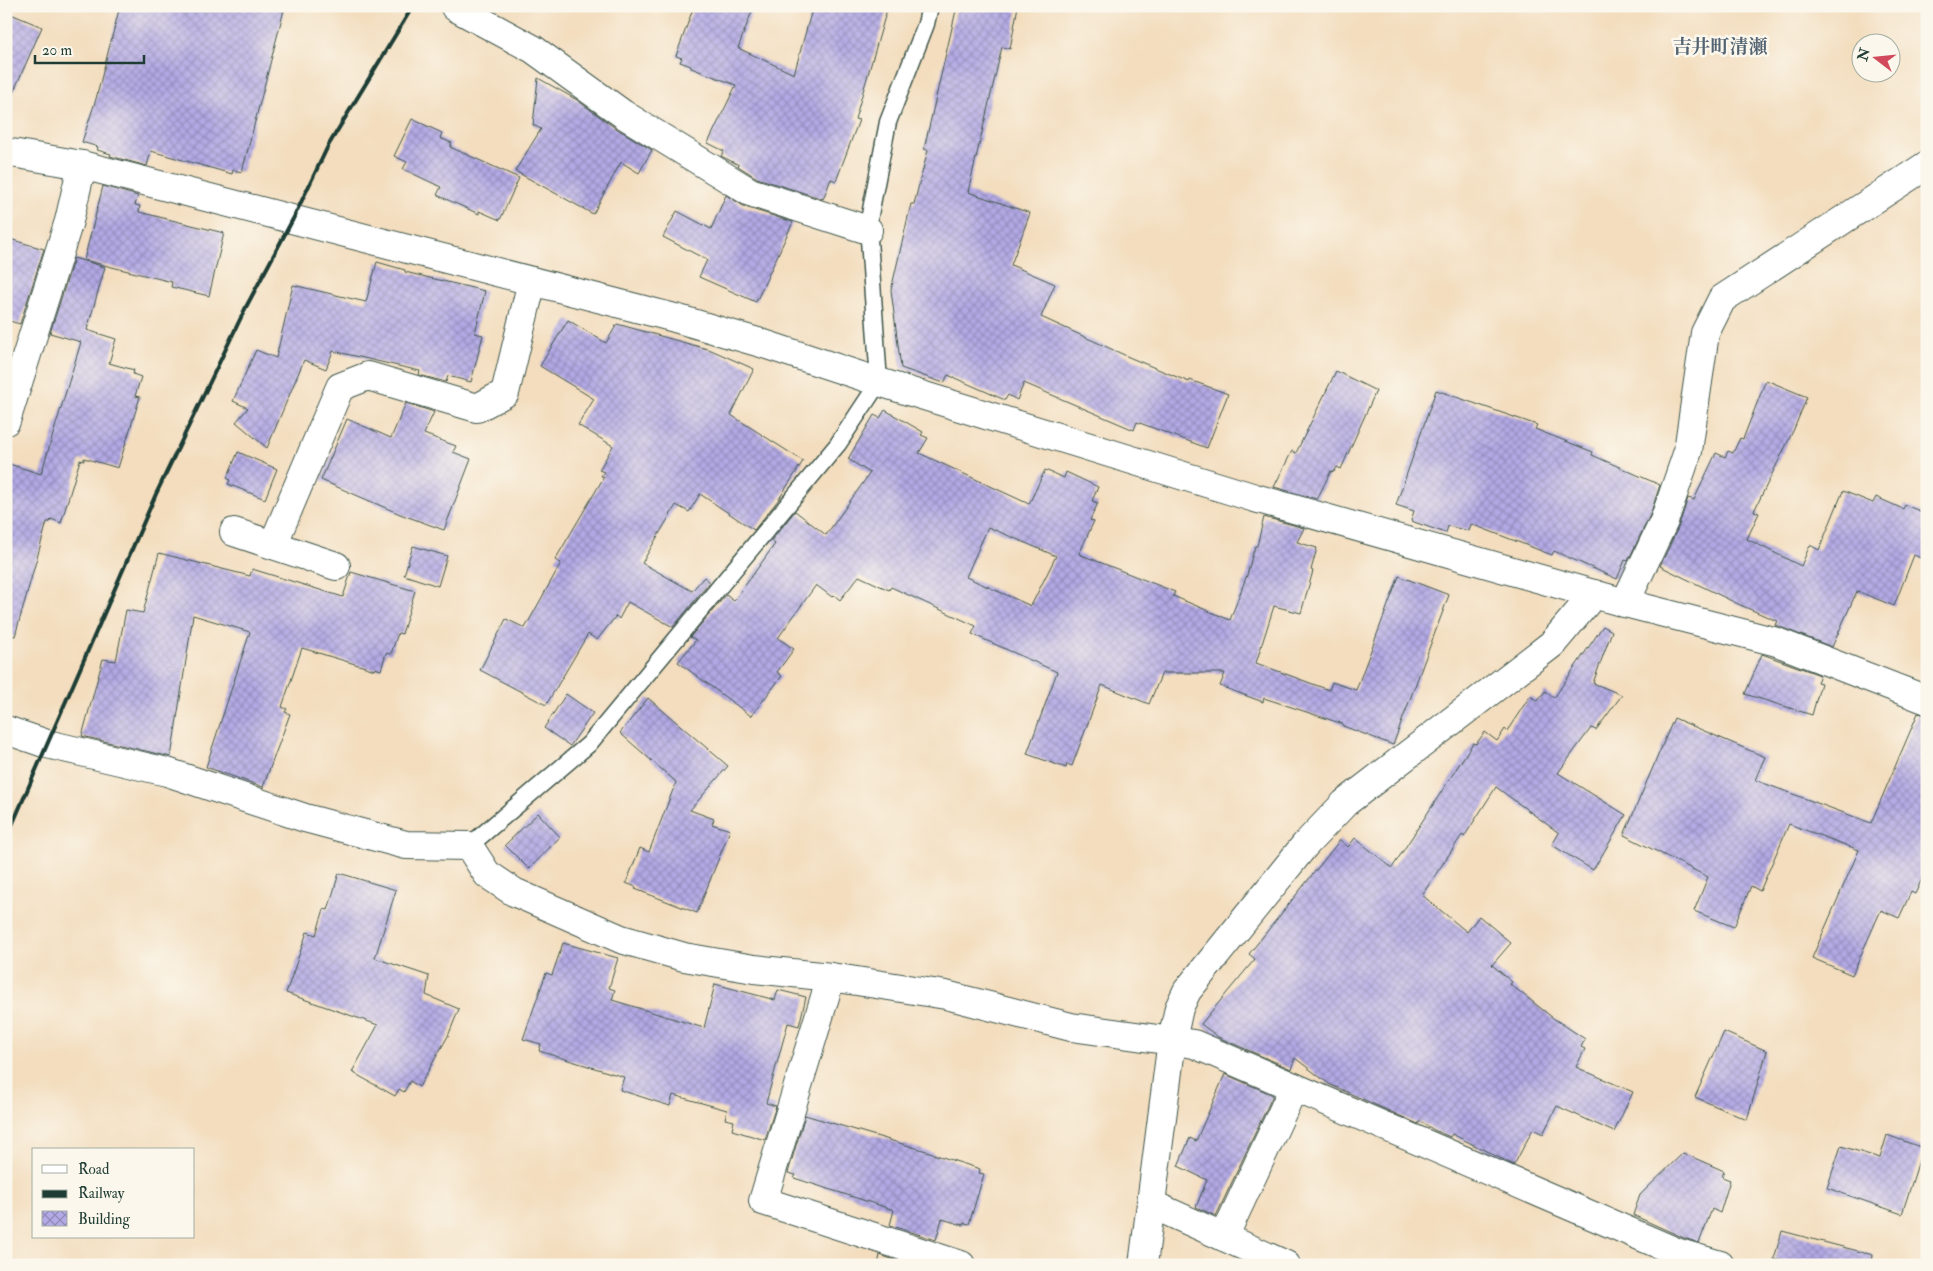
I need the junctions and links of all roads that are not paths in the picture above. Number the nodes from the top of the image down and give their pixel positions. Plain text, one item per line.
1 (930, 6) edge
2 (454, 7) edge
3 (6, 152) edge
4 (1927, 165) edge
5 (82, 166) junction
6 (868, 230) junction
7 (532, 281) junction
8 (879, 382) junction
9 (6, 421) edge
10 (234, 532) dead end
11 (273, 545) junction
12 (336, 566) dead end
13 (1594, 594) junction
14 (1625, 603) junction
15 (1927, 700) edge
16 (6, 730) edge
17 (469, 846) junction
18 (831, 977) junction
19 (1175, 1026) junction
20 (1294, 1087) junction
21 (1151, 1204) junction
22 (1224, 1237) junction
23 (961, 1265) edge
24 (1143, 1265) edge
25 (1286, 1265) edge
26 (1720, 1265) edge

1 - 6 lane
2 - 6 street
3 - 5 street
4 - 14 street
5 - 7 street
5 - 9 street
6 - 8 lane
7 - 8 street
7 - 11 street
8 - 13 street
8 - 17 lane
10 - 11 street
11 - 12 street
13 - 14 street
13 - 19 street
14 - 15 street
16 - 17 street
17 - 18 street
18 - 19 street
18 - 23 street
19 - 20 street
19 - 21 street
20 - 22 street
20 - 26 street
21 - 22 street
21 - 24 street
22 - 25 street

